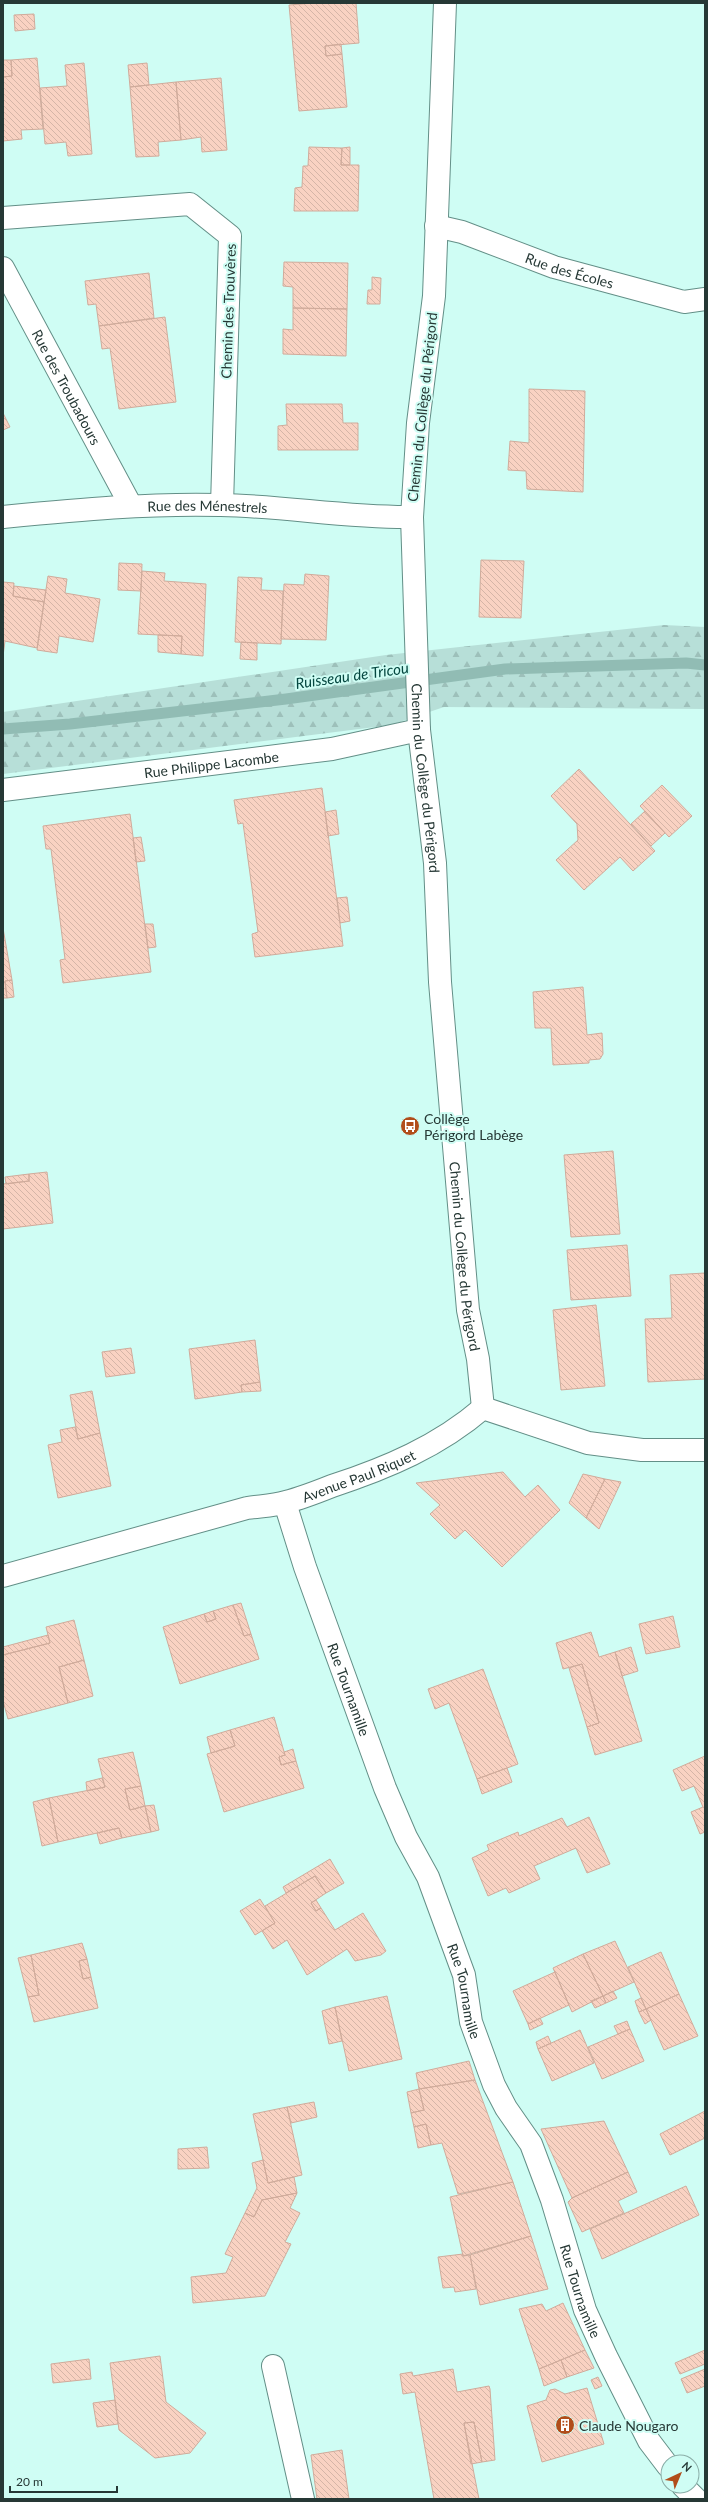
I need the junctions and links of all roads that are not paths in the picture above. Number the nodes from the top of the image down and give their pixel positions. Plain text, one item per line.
1 (445, 3) edge
2 (3, 218) edge
3 (436, 226) junction
4 (3, 268) edge
5 (705, 299) edge
6 (222, 505) junction
7 (131, 506) junction
8 (3, 517) edge
9 (412, 517) junction
10 (419, 730) junction
11 (3, 790) edge
12 (483, 1408) junction
13 (705, 1450) edge
14 (285, 1503) junction
15 (3, 1576) edge
16 (273, 2366) dead end
17 (660, 2456) edge
18 (303, 2499) edge

1 - 3 street, Chemin du Collège du Périgord
2 - 6 street, Chemin des Trouvères
3 - 5 street, Rue des Écoles
3 - 9 street, Chemin du Collège du Périgord
4 - 7 street, Rue des Troubadours
6 - 7 street, Rue des Ménestrels
6 - 9 street, Rue des Ménestrels
7 - 8 street, Rue des Ménestrels
9 - 10 street, Chemin du Collège du Périgord
10 - 11 street, Rue Philippe Lacombe
10 - 12 street, Chemin du Collège du Périgord
12 - 13 street
12 - 14 street, Avenue Paul Riquet
14 - 15 street, Avenue Paul Riquet
14 - 17 street, Rue Tournamille
16 - 18 street

